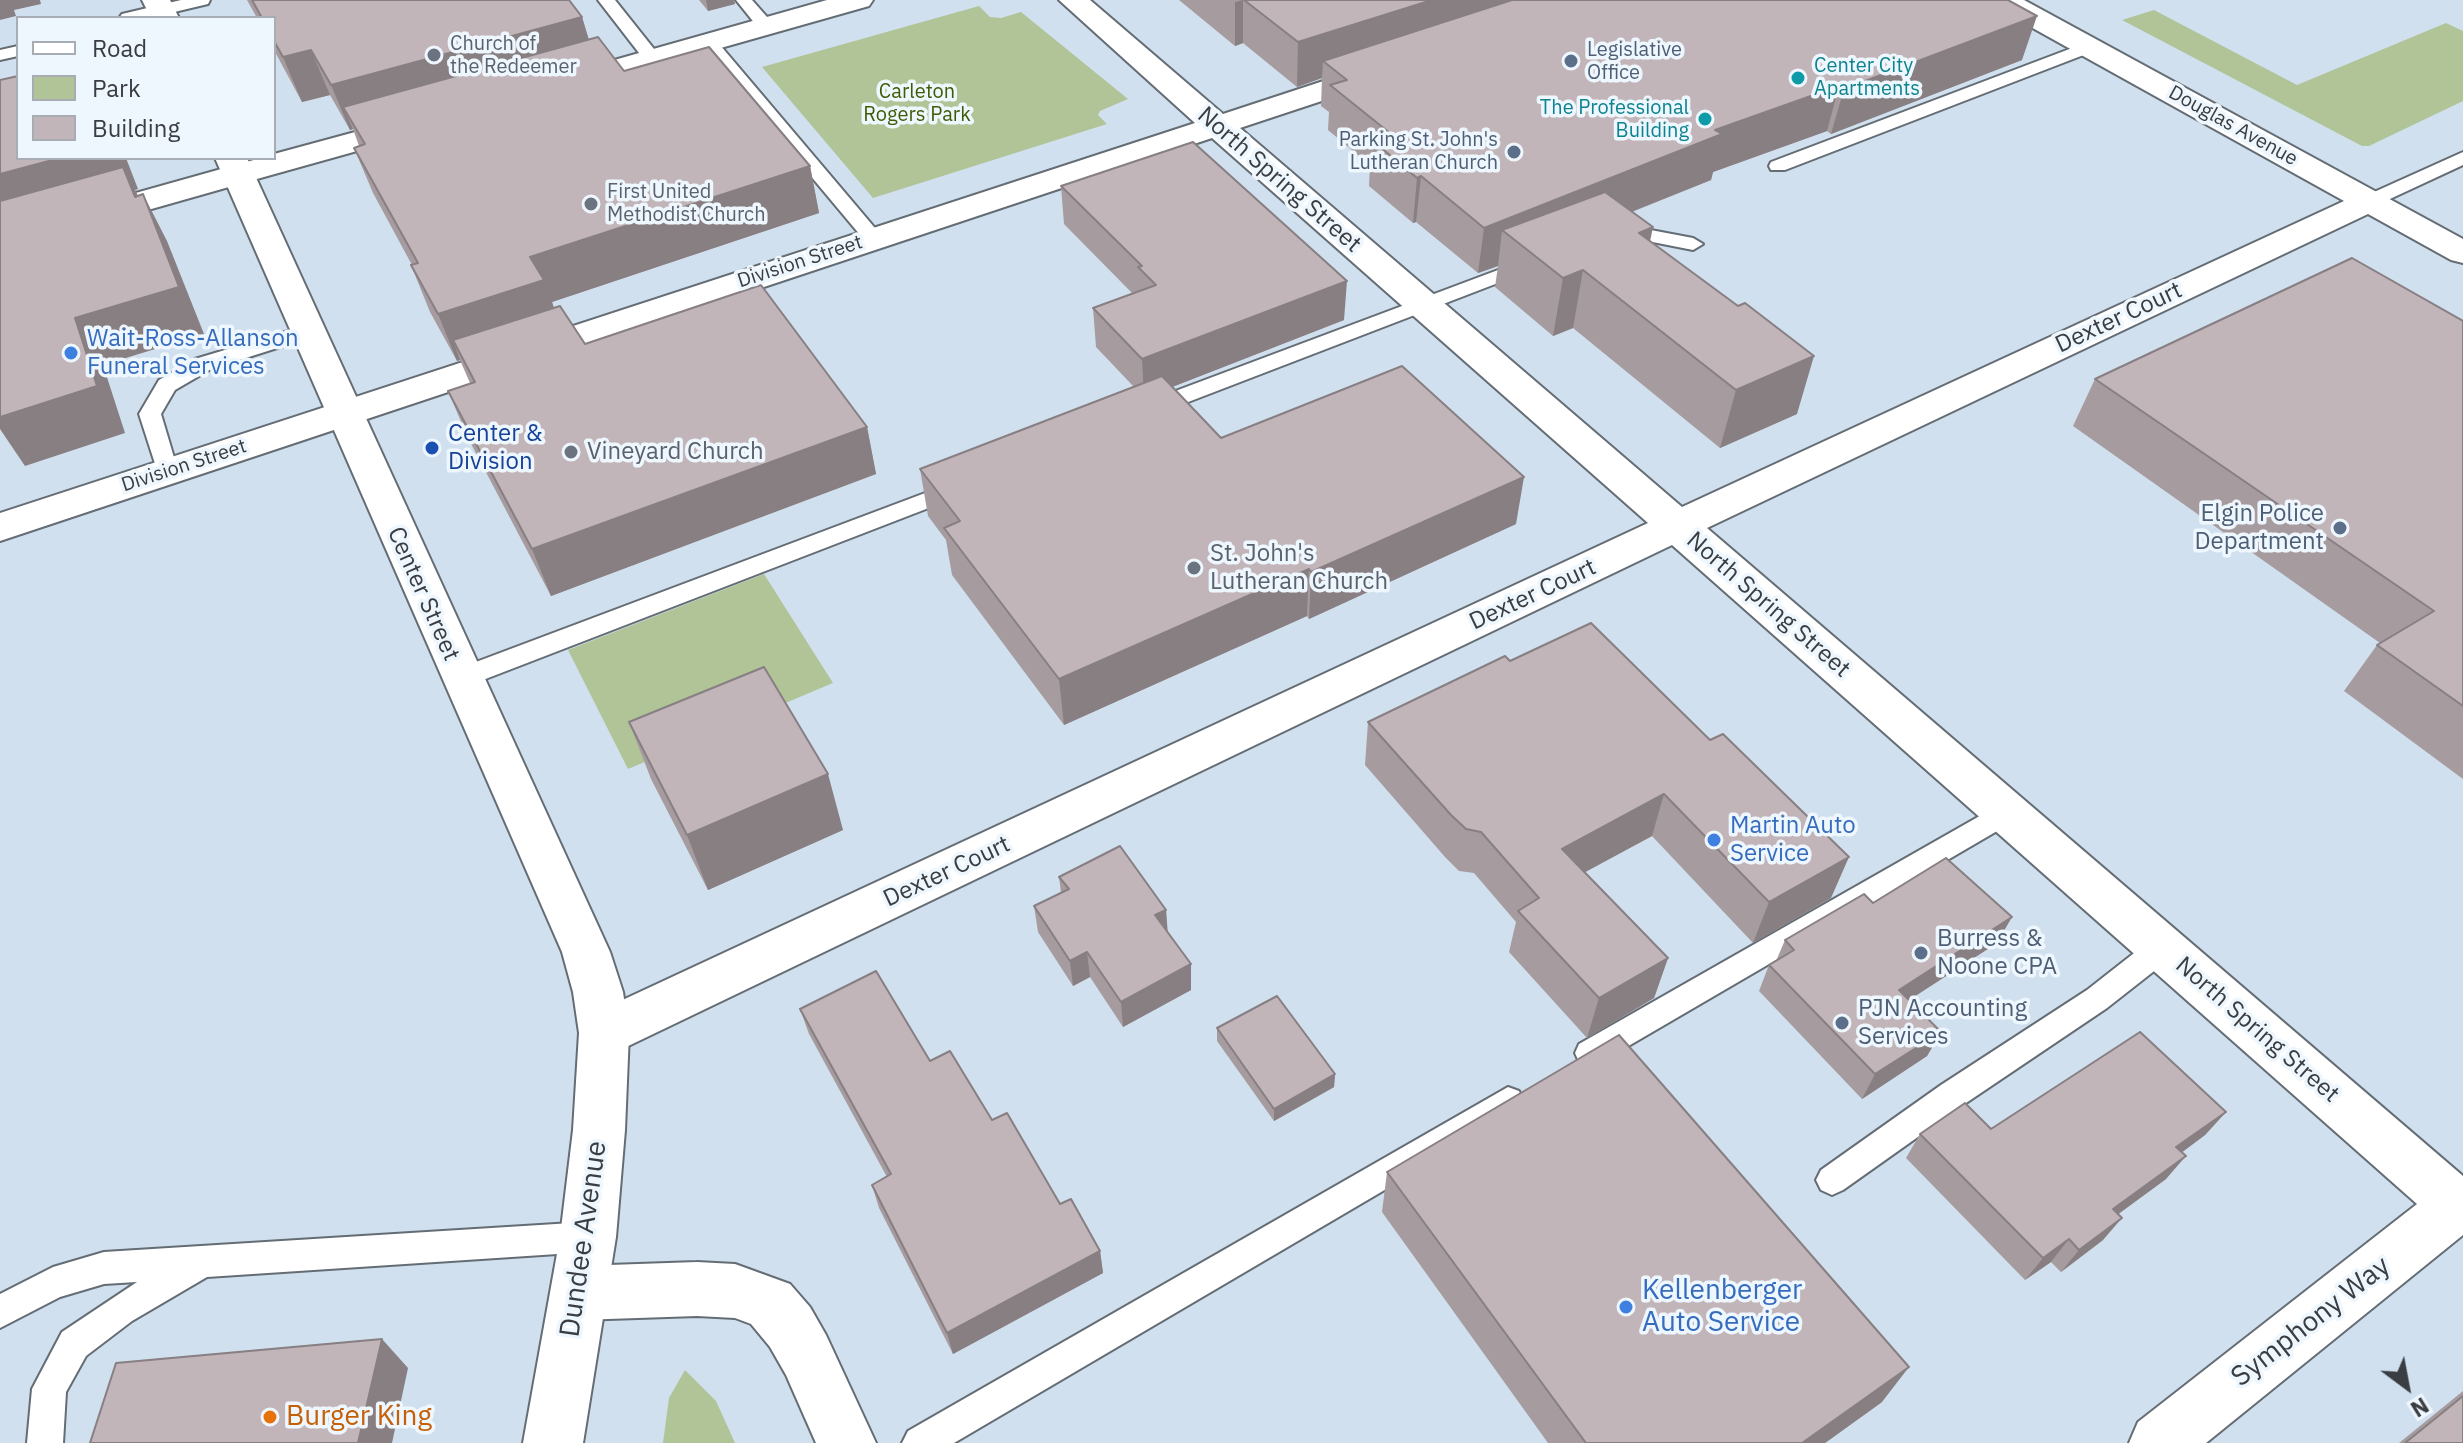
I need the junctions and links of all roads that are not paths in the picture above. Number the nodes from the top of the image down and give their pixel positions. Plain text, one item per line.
1 (202, 0) edge
2 (606, 0) edge
3 (859, 0) edge
4 (1073, 0) edge
5 (2003, 0) edge
6 (744, 1) edge
7 (161, 9) edge
8 (135, 16) edge
9 (766, 26) junction
10 (708, 42) junction
11 (2088, 47) junction
12 (652, 58) junction
13 (1409, 62) edge
14 (533, 91) edge
15 (445, 116) edge
16 (1216, 124) junction
17 (276, 156) edge
18 (2463, 158) edge
19 (260, 160) edge
20 (235, 166) edge
21 (1778, 166) dead end
22 (2370, 201) junction
23 (873, 238) junction
24 (1595, 239) edge
25 (0, 242) edge
26 (1693, 244) dead end
27 (2463, 253) edge
28 (1553, 255) edge
29 (1424, 305) junction
30 (308, 331) junction
31 (343, 413) junction
32 (1137, 421) edge
33 (167, 471) junction
34 (973, 483) edge
35 (1677, 526) junction
36 (0, 527) edge
37 (461, 678) junction
38 (2006, 812) junction
39 (2162, 948) junction
40 (604, 1033) junction
41 (1564, 1069) edge
42 (1536, 1085) edge
43 (1832, 1180) dead end
44 (2461, 1205) edge
45 (588, 1237) junction
46 (202, 1263) junction
47 (579, 1293) junction
48 (0, 1312) edge
49 (45, 1443) edge
50 (553, 1443) edge
51 (846, 1443) edge
52 (920, 1443) edge
53 (2159, 1443) edge

1 - 7 lane
2 - 12 lane
3 - 9 street
4 - 16 street, North Spring Street
5 - 11 street, Douglas Avenue
6 - 9 lane
7 - 8 lane
9 - 10 street
10 - 12 street
10 - 23 lane
11 - 21 lane
11 - 22 street, Douglas Avenue
12 - 14 street
13 - 16 street, Division Street
15 - 17 street
16 - 23 street, Division Street
16 - 29 street, North Spring Street
18 - 22 lane, Dexter Court
19 - 20 street
20 - 25 street
20 - 30 street, Center Street
22 - 27 street, Douglas Avenue
22 - 35 street, Dexter Court
23 - 31 street, Division Street
24 - 26 lane
28 - 29 lane
29 - 32 lane
29 - 35 street, North Spring Street
30 - 31 street, Center Street
30 - 33 lane
31 - 33 street, Division Street
31 - 37 street, Center Street
33 - 36 street, Division Street
34 - 37 lane
35 - 38 street, North Spring Street
35 - 40 street, Dexter Court
37 - 40 street, Center Street
38 - 39 street, North Spring Street
38 - 41 lane
39 - 43 lane
39 - 44 street, North Spring Street
40 - 45 street, Dundee Avenue
42 - 52 lane
44 - 53 street, Symphony Way
45 - 46 lane
45 - 47 street, Dundee Avenue
46 - 48 lane
46 - 49 lane
47 - 50 street, Dundee Avenue
47 - 51 street

